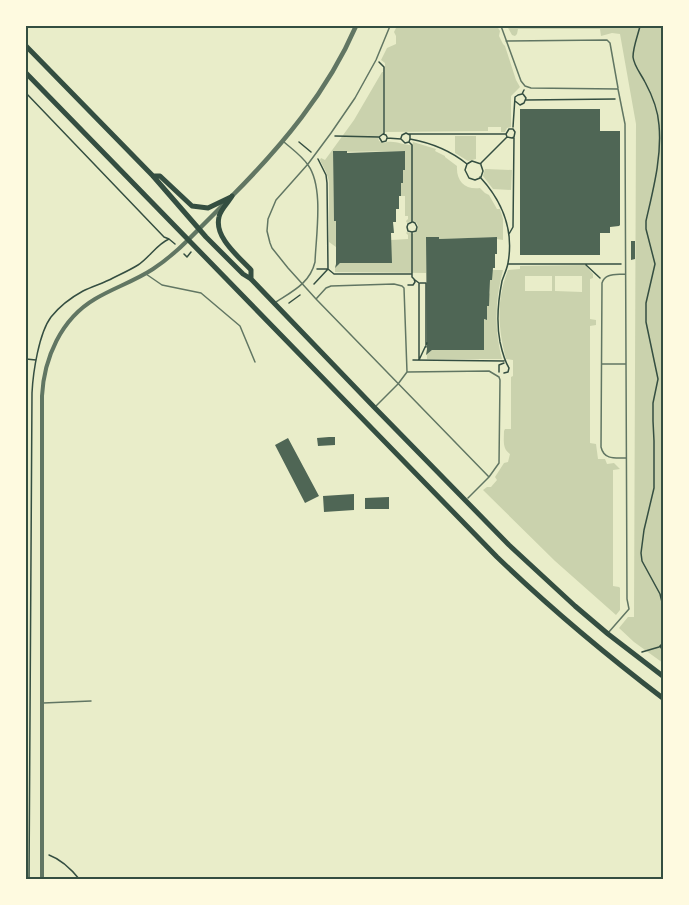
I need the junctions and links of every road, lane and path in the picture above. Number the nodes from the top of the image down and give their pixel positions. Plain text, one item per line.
1 (356, 26) edge
2 (390, 26) edge
3 (501, 26) edge
4 (640, 26) edge
5 (506, 41) junction
6 (26, 46) edge
7 (376, 60) junction
8 (26, 73) edge
9 (618, 89) junction
10 (26, 93) edge
11 (620, 99) junction
12 (526, 100) junction
13 (515, 101) junction
14 (513, 129) junction
15 (384, 134) junction
16 (408, 134) junction
17 (506, 135) junction
18 (329, 136) junction
19 (514, 137) junction
20 (379, 138) junction
21 (387, 138) junction
22 (401, 139) junction
23 (410, 140) junction
24 (283, 141) junction
25 (299, 142) dead end
26 (312, 153) dead end
27 (318, 158) dead end
28 (308, 164) junction
29 (467, 164) junction
30 (481, 164) junction
31 (153, 176) junction
32 (480, 177) junction
33 (232, 196) junction
34 (412, 222) junction
35 (199, 229) junction
36 (412, 232) junction
37 (509, 235) junction
38 (169, 239) dead end
39 (189, 240) junction
40 (508, 264) junction
41 (585, 264) junction
42 (626, 264) junction
43 (313, 268) junction
44 (328, 269) junction
45 (145, 273) junction
46 (626, 274) junction
47 (412, 275) junction
48 (408, 278) dead end
49 (251, 279) junction
50 (415, 280) junction
51 (602, 280) junction
52 (406, 281) dead end
53 (419, 283) junction
54 (314, 284) dead end
55 (302, 285) junction
56 (300, 295) dead end
57 (316, 299) junction
58 (274, 303) junction
59 (289, 303) dead end
60 (427, 343) dead end
61 (426, 347) junction
62 (26, 359) edge
63 (36, 360) dead end
64 (407, 360) junction
65 (419, 360) junction
66 (255, 362) dead end
67 (601, 364) junction
68 (626, 364) junction
69 (407, 372) junction
70 (398, 384) junction
71 (374, 408) junction
72 (626, 458) junction
73 (489, 477) junction
74 (465, 501) junction
75 (663, 610) edge
76 (608, 634) junction
77 (663, 642) edge
78 (660, 646) junction
79 (663, 652) edge
80 (638, 657) junction
81 (663, 677) edge
82 (663, 699) edge
83 (91, 701) dead end
84 (43, 703) junction
85 (42, 853) junction
86 (42, 879) edge
87 (80, 879) edge

1 - 24 street
2 - 7 lane
3 - 5 lane
4 - 75 path
5 - 9 lane
5 - 9 lane
6 - 31 main road
7 - 15 path
7 - 18 lane
8 - 39 main road
9 - 11 lane
10 - 38 path
11 - 12 path
11 - 42 lane
12 - 13 path
12 - 13 path
13 - 14 path
14 - 17 path
14 - 19 path
15 - 20 path
15 - 21 path
16 - 17 path
16 - 22 path
16 - 23 path
17 - 19 path
17 - 30 path
18 - 20 path
18 - 28 lane
19 - 37 path
20 - 21 path
21 - 22 path
22 - 23 path
23 - 29 path
23 - 34 path
24 - 28 lane
24 - 33 street
25 - 26 path
27 - 44 path
28 - 43 lane
28 - 55 lane
29 - 30 path
29 - 32 path
30 - 32 path
31 - 33 main road
31 - 35 main road
32 - 37 path
33 - 35 street
33 - 49 main road
34 - 36 path
34 - 36 path
35 - 39 street
35 - 49 main road
36 - 47 path
37 - 40 path
39 - 45 street
39 - 82 main road
40 - 41 path
40 - 65 path
41 - 42 path
41 - 51 path
42 - 46 lane
43 - 44 path
43 - 55 lane
44 - 47 path
44 - 54 path
45 - 66 lane
45 - 84 street
46 - 51 lane
46 - 68 lane
47 - 48 path
47 - 50 path
49 - 58 main road
50 - 52 path
50 - 53 path
51 - 67 lane
53 - 61 path
53 - 65 path
55 - 57 lane
55 - 58 lane
56 - 59 path
57 - 64 lane
57 - 70 lane
58 - 71 main road
60 - 61 path
61 - 65 path
62 - 63 path
64 - 65 path
64 - 69 lane
67 - 68 lane
67 - 72 lane
68 - 72 lane
69 - 70 lane
69 - 73 lane
70 - 71 lane
70 - 73 lane
71 - 74 main road
72 - 76 lane
73 - 74 lane
74 - 76 main road
76 - 80 main road
77 - 78 path
78 - 79 path
78 - 80 path
80 - 81 main road
83 - 84 lane
84 - 85 street
85 - 86 street
85 - 87 path

